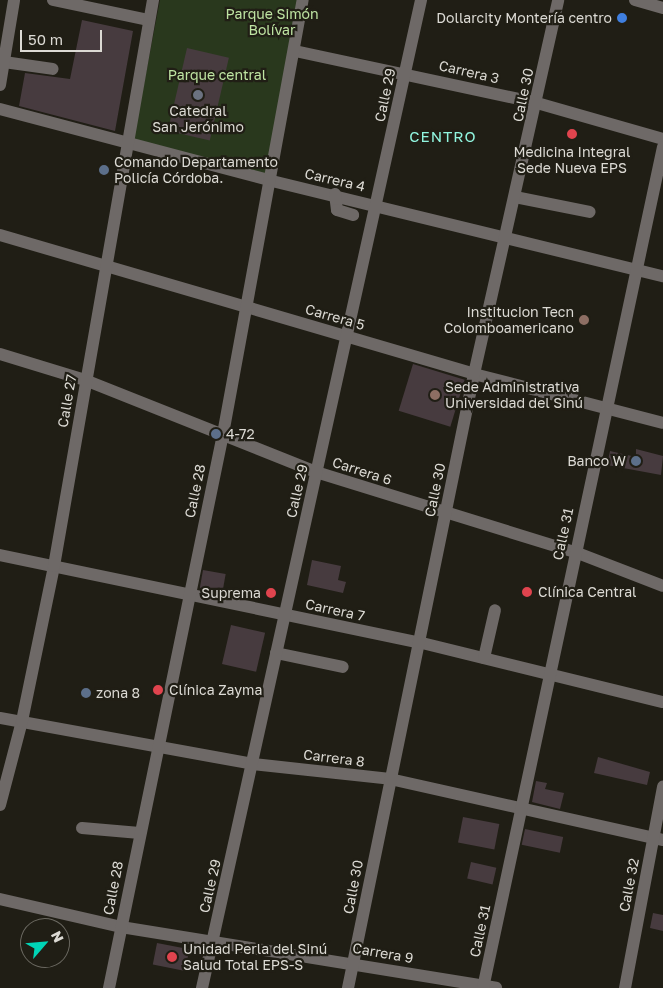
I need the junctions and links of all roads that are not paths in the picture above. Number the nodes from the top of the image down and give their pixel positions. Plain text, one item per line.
1 (14, 0) edge
2 (53, 0) edge
3 (153, 0) edge
4 (303, 0) edge
5 (421, 0) edge
6 (558, 0) edge
7 (635, 0) edge
8 (663, 8) edge
9 (149, 20) junction
10 (295, 51) junction
11 (4, 62) junction
12 (53, 69) dead end
13 (405, 74) junction
14 (0, 85) edge
15 (537, 103) junction
16 (0, 109) edge
17 (663, 139) edge
18 (127, 144) junction
19 (663, 146) edge
20 (272, 181) junction
21 (335, 194) junction
22 (515, 197) junction
23 (376, 205) junction
24 (590, 212) dead end
25 (353, 215) dead end
26 (0, 235) edge
27 (504, 239) junction
28 (106, 268) junction
29 (637, 270) junction
30 (663, 276) edge
31 (248, 308) junction
32 (346, 336) junction
33 (0, 354) edge
34 (474, 374) junction
35 (85, 380) junction
36 (606, 408) junction
37 (663, 423) edge
38 (223, 434) junction
39 (316, 472) junction
40 (445, 514) junction
41 (575, 552) junction
42 (0, 555) edge
43 (54, 566) junction
44 (663, 586) edge
45 (188, 592) junction
46 (495, 610) dead end
47 (284, 614) junction
48 (418, 642) junction
49 (276, 653) junction
50 (484, 658) junction
51 (343, 667) dead end
52 (549, 674) junction
53 (663, 702) edge
54 (0, 718) edge
55 (22, 721) junction
56 (158, 746) junction
57 (253, 764) junction
58 (390, 779) junction
59 (663, 787) edge
60 (0, 805) edge
61 (522, 806) junction
62 (82, 828) dead end
63 (140, 833) junction
64 (658, 839) edge
65 (0, 899) edge
66 (121, 926) junction
67 (212, 942) junction
68 (354, 962) junction
69 (488, 987) edge
70 (109, 988) edge
71 (202, 988) edge
72 (348, 988) edge
73 (625, 988) edge

1 - 11 street
2 - 9 street
3 - 9 street, Calle 27
4 - 10 street, Calle 28
5 - 13 street, Calle 29
6 - 15 street, Calle 30
7 - 8 street
9 - 18 street, Calle 27
10 - 13 street, Carrera 3
10 - 20 street, Calle 28
11 - 12 street
11 - 14 street
13 - 15 street, Carrera 3
13 - 23 street, Calle 29
15 - 17 street, Carrera 3
15 - 22 street, Calle 30
16 - 18 street, Carrera 4
18 - 20 street, Carrera 4
18 - 28 street, Calle 27
19 - 29 street, Calle 31
20 - 21 street, Carrera 4
20 - 31 street, Calle 28
21 - 23 street, Carrera 4
21 - 25 street
22 - 24 street
22 - 27 street, Calle 30
23 - 27 street, Carrera 4
23 - 32 street, Calle 29
26 - 28 street, Carrera 5
27 - 29 street, Carrera 4
27 - 34 street, Calle 30
28 - 31 street, Carrera 5
28 - 35 street, Calle 27
29 - 30 street, Carrera 4
29 - 36 street, Calle 31
31 - 32 street, Carrera 5
31 - 38 street, Calle 28
32 - 34 street, Carrera 5
32 - 39 street, Calle 29
33 - 35 street, Carrera 6
34 - 36 street, Carrera 5
34 - 40 street, Calle 30
35 - 38 street, Carrera 6
35 - 43 street, Calle 27
36 - 37 street, Carrera 5
36 - 41 street, Calle 31
38 - 39 street, Carrera 6
38 - 45 street, Calle 28
39 - 40 street, Carrera 6
39 - 47 street, Calle 29
40 - 41 street, Carrera 6
40 - 48 street, Calle 30
41 - 44 street, Carrera 6
41 - 52 street, Calle 31
42 - 43 street, Carrera 7
43 - 45 street, Carrera 7
43 - 55 street, Calle 27
45 - 47 street, Carrera 7
45 - 56 street, Calle 28
46 - 50 street
47 - 48 street, Carrera 7
47 - 49 street, Calle 29
48 - 50 street, Carrera 7
48 - 58 street, Calle 30
49 - 51 street
49 - 57 street, Calle 29
50 - 52 street, Carrera 7
52 - 53 street, Carrera 7
52 - 61 street, Calle 31
54 - 55 street, Carrera 8
55 - 56 street, Carrera 8
55 - 60 street, Calle 27
56 - 57 street, Carrera 8
56 - 63 street, Calle 28
57 - 58 street, Carrera 8
57 - 67 street, Calle 29
58 - 61 street, Carrera 8
58 - 68 street, Calle 30
59 - 64 street, Calle 32
61 - 64 street, Carrera 8
61 - 69 street, Calle 31
62 - 63 street
63 - 66 street, Calle 28
64 - 73 street, Calle 32
65 - 66 street, Carrera 9
66 - 67 street, Carrera 9
66 - 70 street, Calle 28
67 - 68 street, Carrera 9
67 - 71 street, Calle 29
68 - 69 street, Carrera 9
68 - 72 street, Calle 30

